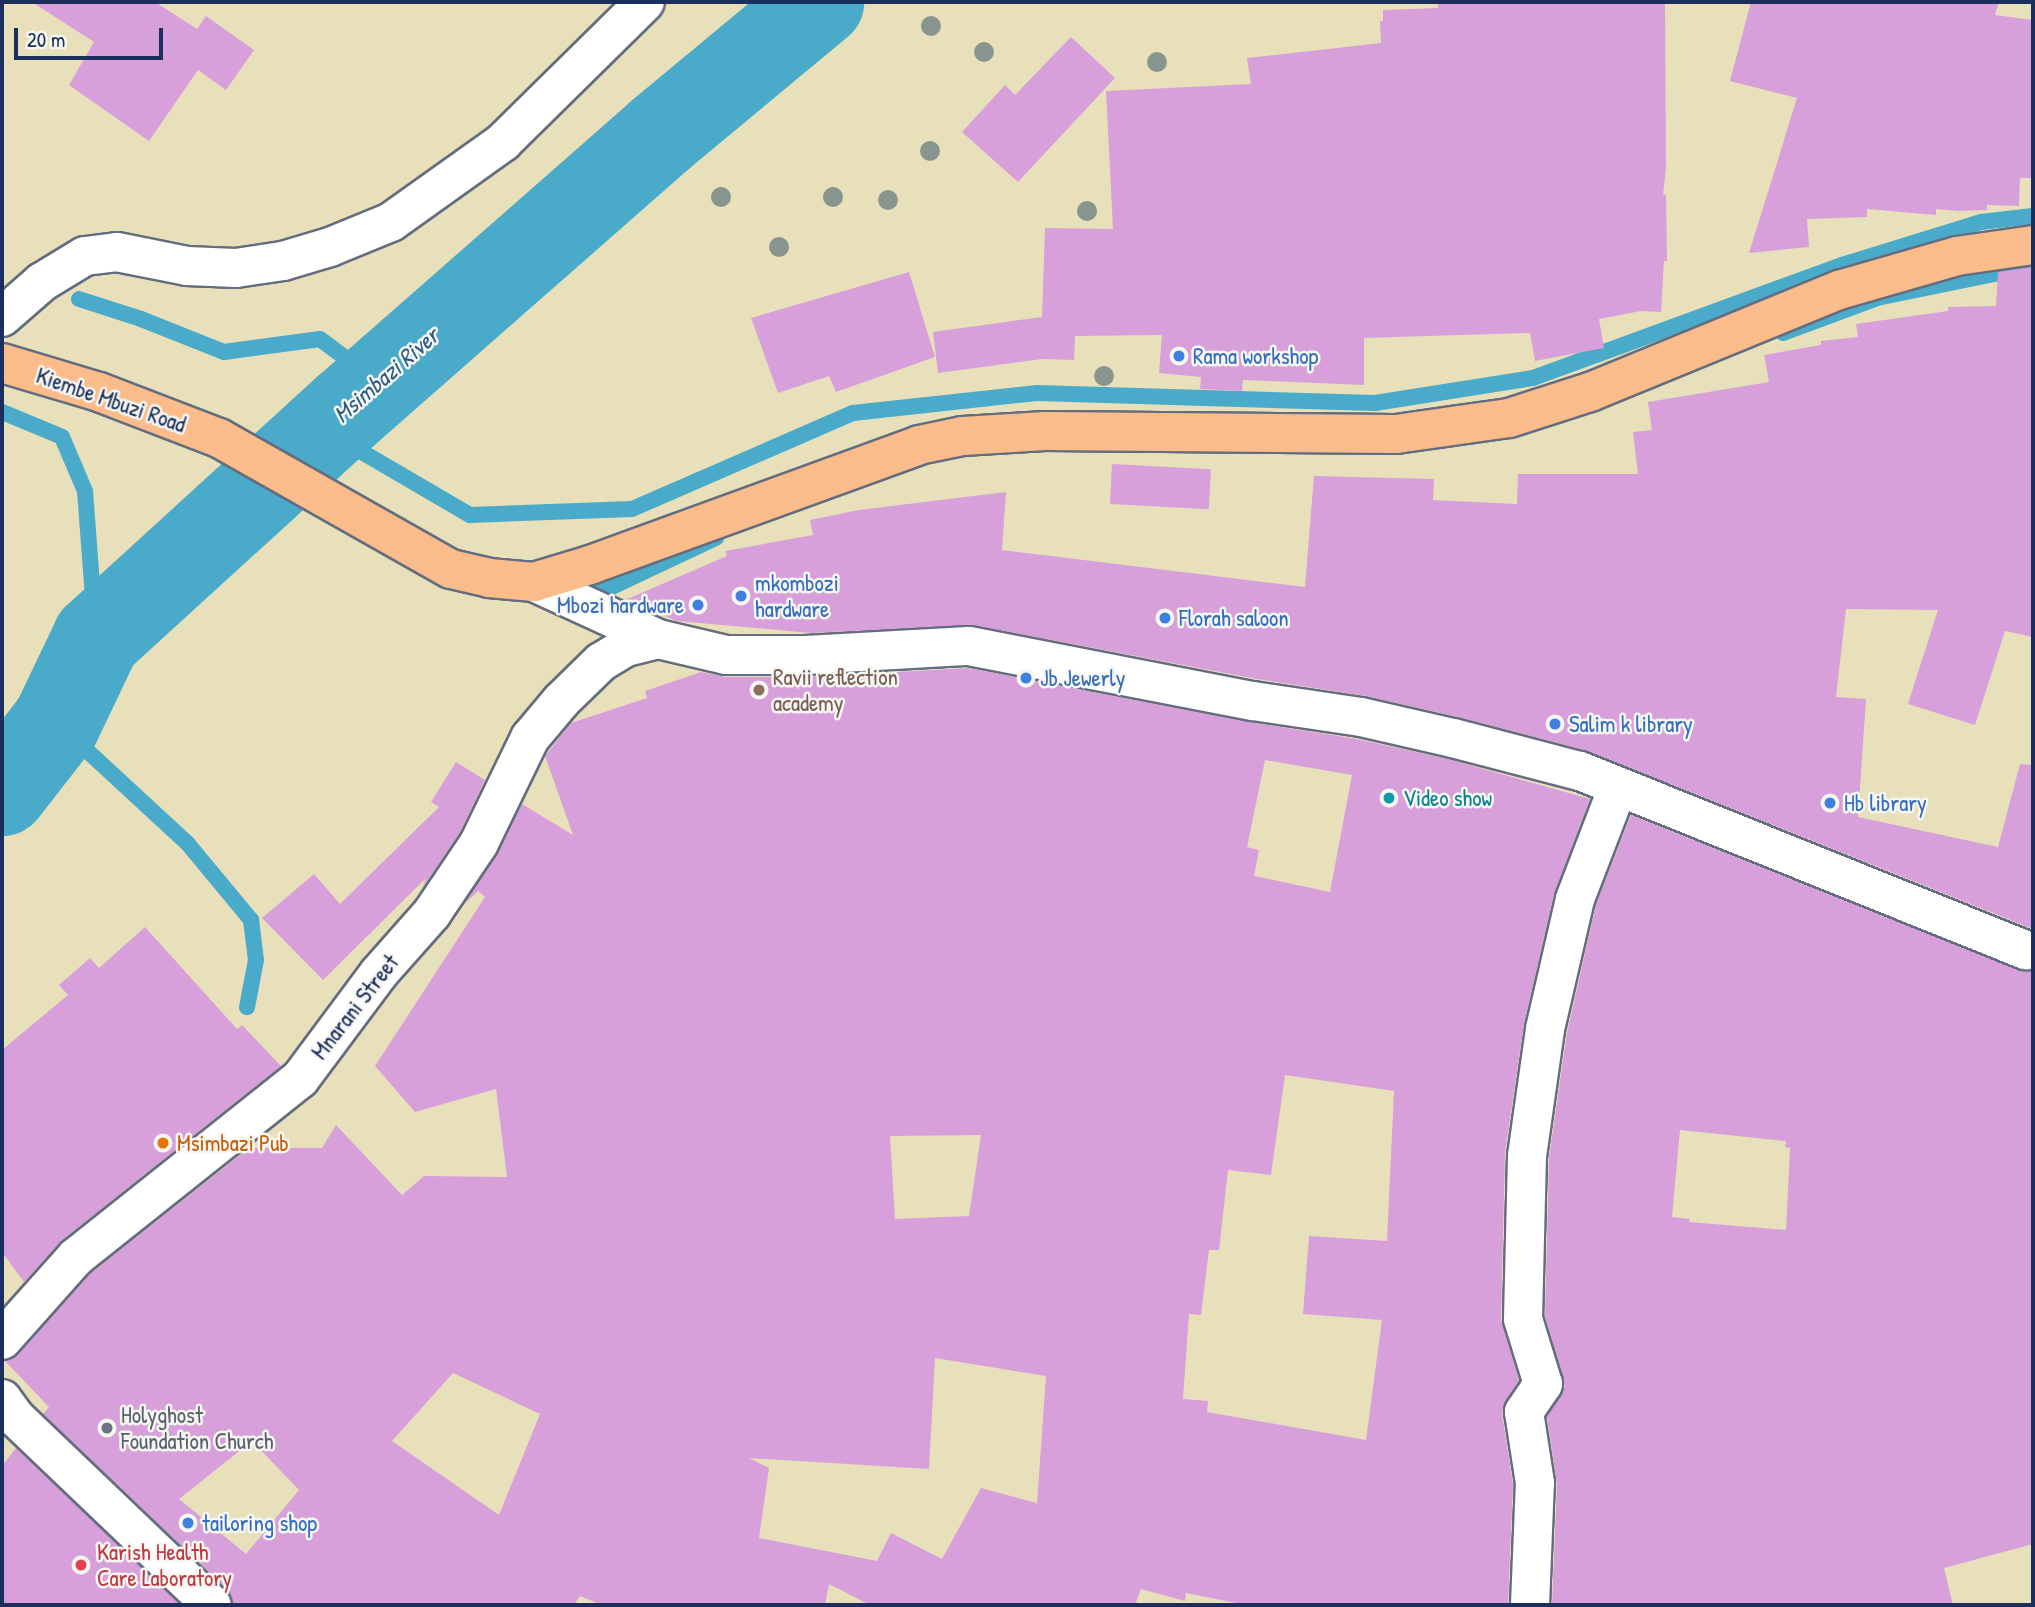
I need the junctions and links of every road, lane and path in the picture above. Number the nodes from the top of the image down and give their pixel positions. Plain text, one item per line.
1 (645, 2) edge
2 (2033, 245) edge
3 (2, 317) edge
4 (2, 363) edge
5 (534, 582) junction
6 (658, 639) junction
7 (1618, 787) junction
8 (2026, 950) dead end
9 (2, 1340) edge
10 (2, 1398) edge
11 (212, 1605) edge
12 (1530, 1605) edge

1 - 3 street
2 - 5 main road
4 - 5 main road, Kiembe Mbuzi Road
5 - 6 street
6 - 7 street
6 - 9 street, Mnarani Street
7 - 8 street
7 - 12 street
10 - 11 street

